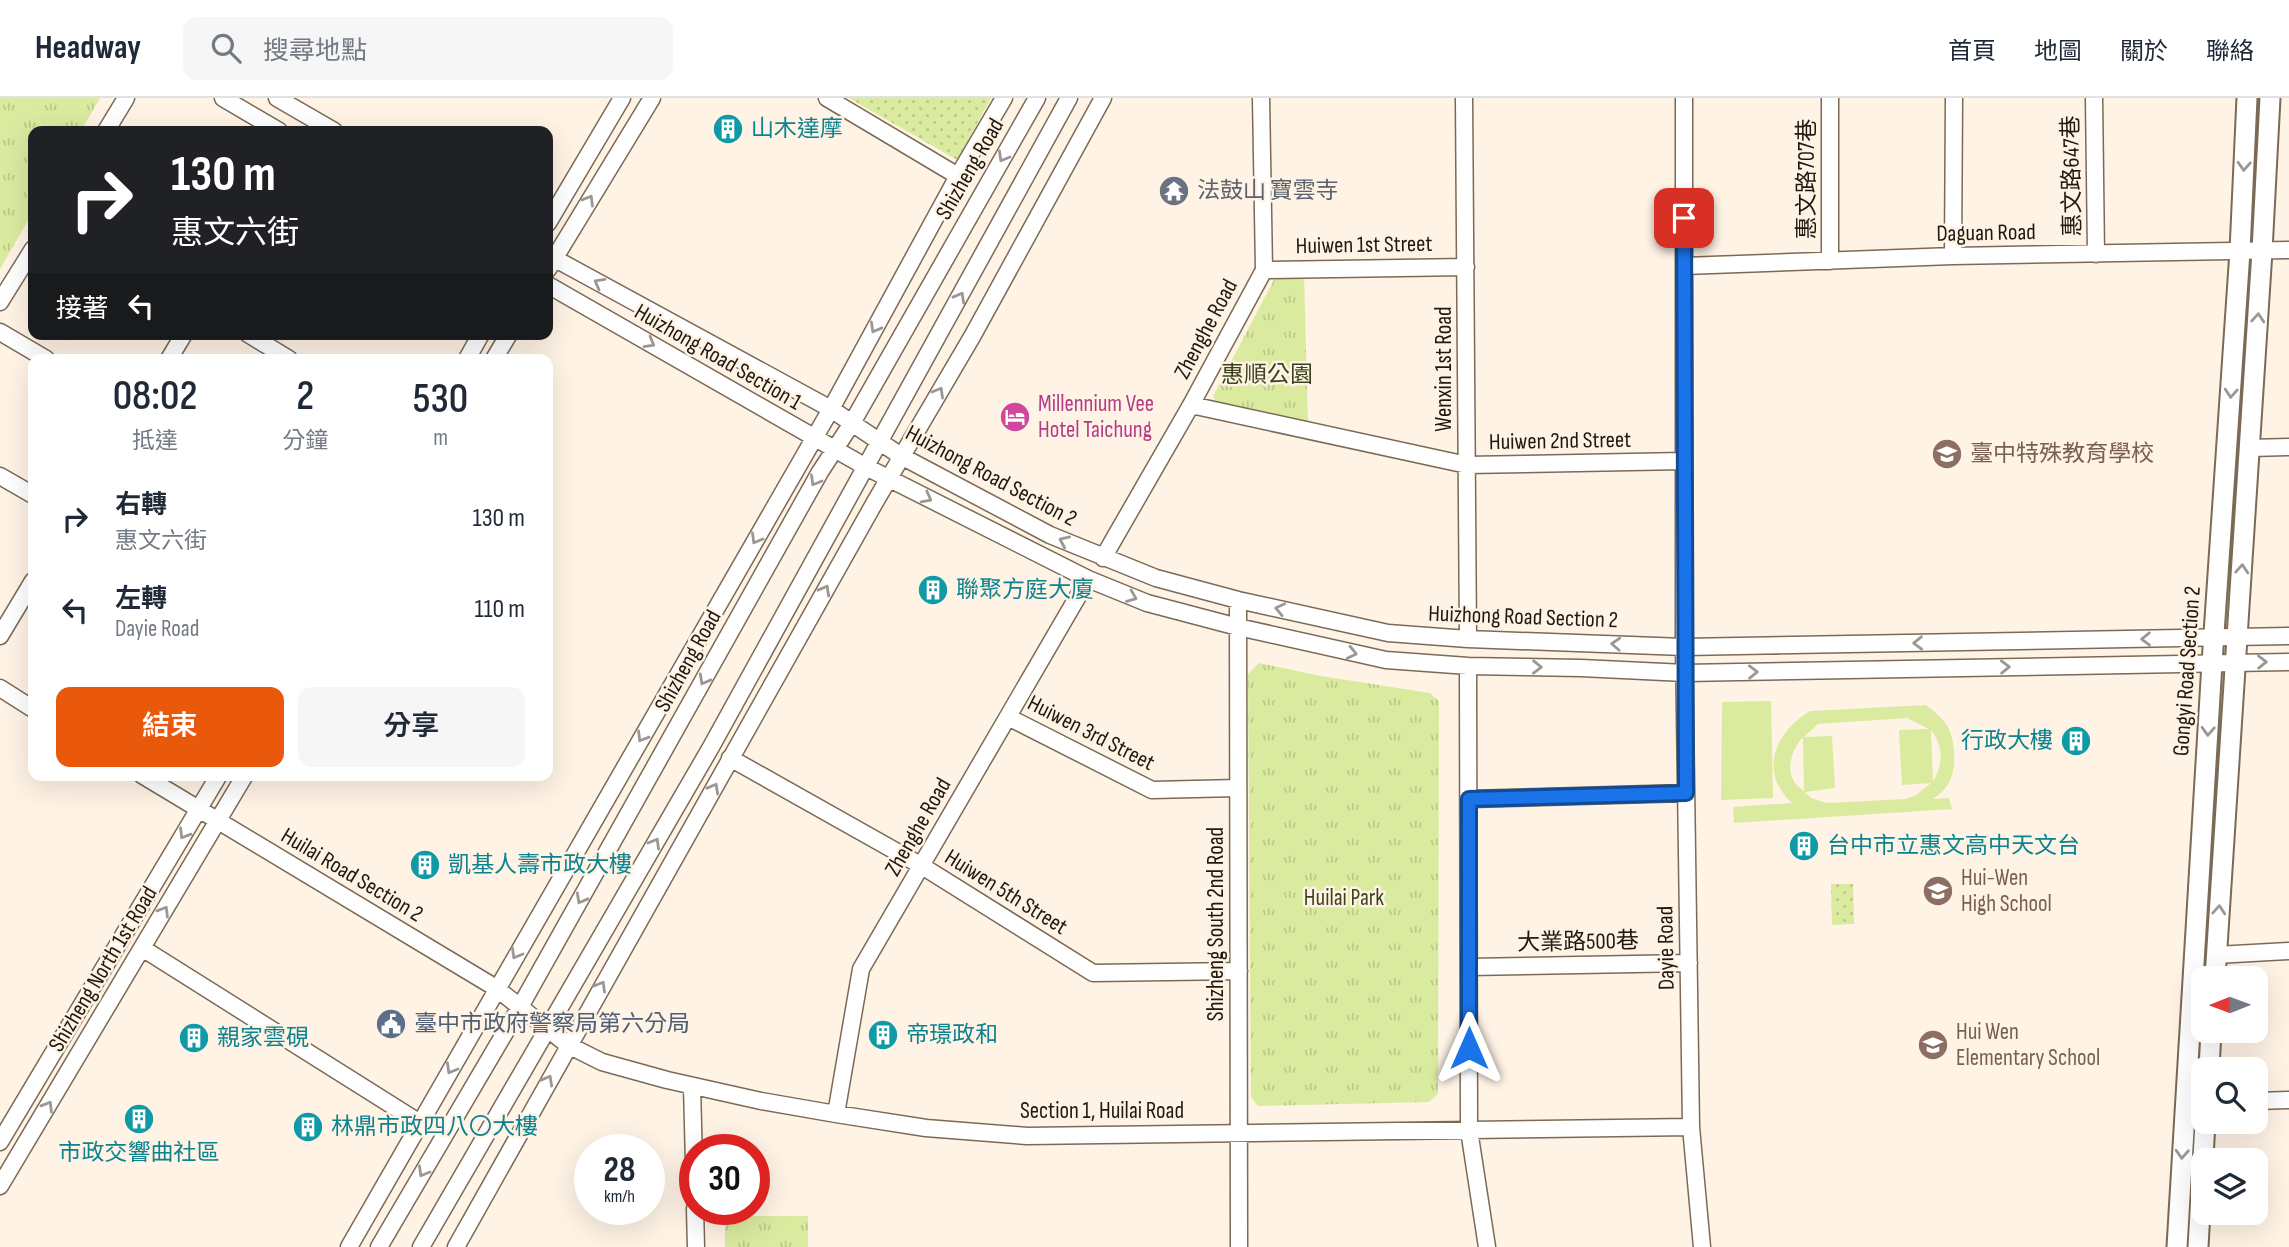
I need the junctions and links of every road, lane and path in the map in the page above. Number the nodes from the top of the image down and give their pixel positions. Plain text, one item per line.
1 (126, 98) edge
2 (223, 98) edge
3 (277, 98) edge
4 (622, 98) edge
5 (652, 98) edge
6 (827, 98) edge
7 (1004, 98) edge
8 (1037, 98) edge
9 (1069, 98) edge
10 (1102, 98) edge
11 (1261, 98) edge
12 (1464, 98) edge
13 (1684, 98) edge
14 (1830, 98) edge
15 (1954, 98) edge
16 (2094, 98) edge
17 (2248, 98) edge
18 (2270, 98) edge
19 (109, 126) edge
20 (271, 126) edge
21 (311, 126) edge
22 (958, 176) junction
23 (553, 215) edge
24 (2289, 250) edge
25 (2240, 251) junction
26 (2262, 251) junction
27 (2096, 254) junction
28 (553, 256) edge
29 (28, 257) edge
30 (1953, 257) junction
31 (1830, 261) junction
32 (553, 263) edge
33 (1684, 266) junction
34 (1466, 267) junction
35 (1264, 270) junction
36 (553, 288) edge
37 (0, 302) edge
38 (0, 331) edge
39 (258, 340) edge
40 (38, 354) edge
41 (281, 354) edge
42 (1191, 405) junction
43 (831, 409) junction
44 (852, 423) junction
45 (814, 438) junction
46 (880, 443) junction
47 (2289, 447) edge
48 (2250, 448) junction
49 (835, 449) junction
50 (901, 456) junction
51 (1684, 461) junction
52 (1467, 465) junction
53 (866, 467) junction
54 (0, 476) edge
55 (888, 479) junction
56 (28, 492) edge
57 (1103, 558) junction
58 (1088, 579) junction
59 (28, 589) edge
60 (1238, 600) junction
61 (1238, 627) junction
62 (0, 636) edge
63 (2289, 636) edge
64 (2237, 637) junction
65 (2214, 638) junction
66 (1468, 639) junction
67 (1684, 647) junction
68 (2289, 662) edge
69 (2212, 663) junction
70 (2236, 663) junction
71 (1468, 666) junction
72 (1685, 673) junction
73 (0, 688) edge
74 (28, 706) edge
75 (1008, 717) junction
76 (730, 758) junction
77 (152, 781) edge
78 (215, 781) edge
79 (241, 781) edge
80 (1238, 788) junction
81 (1686, 793) junction
82 (1469, 799) junction
83 (198, 810) junction
84 (218, 821) junction
85 (922, 866) junction
86 (142, 948) junction
87 (2289, 951) edge
88 (2216, 955) junction
89 (1689, 963) junction
90 (2216, 966) edge
91 (1469, 967) junction
92 (1239, 971) junction
93 (496, 988) junction
94 (520, 1007) junction
95 (540, 1024) junction
96 (568, 1045) junction
97 (692, 1086) junction
98 (2289, 1100) edge
99 (2268, 1101) edge
100 (836, 1114) junction
101 (420, 1123) junction
102 (1691, 1127) junction
103 (1469, 1130) junction
104 (2, 1133) edge
105 (1239, 1133) junction
106 (693, 1134) edge
107 (2204, 1134) edge
108 (26, 1142) junction
109 (0, 1186) edge
110 (695, 1225) edge
111 (349, 1247) edge
112 (379, 1247) edge
113 (421, 1247) edge
114 (456, 1247) edge
115 (696, 1247) edge
116 (1239, 1247) edge
117 (1487, 1247) edge
118 (1702, 1247) edge
119 (2177, 1247) edge
120 (2198, 1247) edge

1 - 19 street
2 - 20 street
3 - 21 street
4 - 23 street
28 -> 5 street
6 - 22 street
7 - 22 street, Shizheng Road
8 -> 44 street, Shizheng Road
46 -> 9 street
50 -> 10 street
11 - 35 street, Zhenghe Road
12 - 34 street, Wenxin 1st Road
13 - 33 street, Dayie Road
14 - 31 street, 惠文路707巷
15 - 30 street
16 - 27 street, 惠文路647巷
17 -> 25 main road, Gongyi Road Section 2
18 - 26 main road, Gongyi Road Section 2
22 -> 43 street, Shizheng Road
24 - 26 street, Daguan Road
25 - 26 street, Daguan Road
25 - 27 street, Daguan Road
25 -> 65 main road, Gongyi Road Section 2
48 -> 26 main road, Gongyi Road Section 2
27 - 30 street, Daguan Road
29 - 37 street
30 - 31 street, Daguan Road
31 - 33 street, Daguan Road
43 -> 32 street, Huizhong Road Section 1
33 - 51 street, Dayie Road
34 - 35 street, Huiwen 1st Street
34 - 52 street, Wenxin 1st Road
35 - 42 street, Zhenghe Road
36 -> 45 street, Huizhong Road Section 1
38 - 40 street
39 - 41 street
42 - 52 street, Huiwen 2nd Street
42 - 57 street, Zhenghe Road
43 - 44 street, Huizhong Road Section 1
43 - 45 street, Shizheng Road
44 - 46 street, Huizhong Road Section 2
44 - 49 street, Shizheng Road
45 - 49 street, Huizhong Road Section 1
45 -> 93 street, Shizheng Road
46 - 50 street, Huizhong Road Section 2
46 - 53 street
47 - 48 street
64 -> 48 main road, Gongyi Road Section 2
49 - 53 street, Huizhong Road Section 1
49 -> 94 street, Shizheng Road
50 - 55 street
57 -> 50 street, Huizhong Road Section 2
51 - 52 street, Huiwen 2nd Street
51 - 67 street, Dayie Road
52 - 66 street, Wenxin 1st Road
53 - 55 street, Huizhong Road Section 2
95 -> 53 street
54 - 56 street
55 -> 58 street, Huizhong Road Section 2
76 -> 55 street
57 - 60 street, Huizhong Road Section 2
58 -> 61 street, Huizhong Road Section 2
58 - 75 street, Zhenghe Road
59 - 62 street
60 - 61 street, Shizheng South 2nd Road
66 -> 60 street, Huizhong Road Section 2
61 -> 71 street, Huizhong Road Section 2
61 - 80 street, Shizheng South 2nd Road
63 - 64 street, Huizhong Road Section 2
64 - 65 street, Huizhong Road Section 2
64 - 70 main road, Gongyi Road Section 2
65 -> 67 street, Huizhong Road Section 2
65 - 69 main road, Gongyi Road Section 2
67 -> 66 street, Huizhong Road Section 2
67 - 72 street, Dayie Road
70 -> 68 street, Huizhong Road Section 2
69 - 70 street, Huizhong Road Section 2
72 -> 69 street, Huizhong Road Section 2
69 -> 119 main road, Gongyi Road Section 2
88 -> 70 main road, Gongyi Road Section 2
71 -> 72 street, Huizhong Road Section 2
71 - 82 street
72 - 81 street, Dayie Road
73 - 74 street
75 - 80 street, Huiwen 3rd Street
75 - 85 street, Zhenghe Road
76 - 85 street, Huiwen 5th Street
96 -> 76 street
77 - 83 street, Huilai Road Section 2
78 - 83 street, Shizheng North 1st Road
79 - 84 street, Shizheng North 1st Road
80 - 92 street, Shizheng South 2nd Road
81 - 82 street
81 - 89 street, Dayie Road
82 - 91 street
83 - 84 street, Huilai Road Section 2
83 -> 104 street, Shizheng North 1st Road
86 -> 84 street, Shizheng North 1st Road
84 - 93 street, Huilai Road Section 2
85 - 92 street, Huiwen 5th Street
85 - 100 street, Zhenghe Road
86 - 101 street
108 -> 86 street, Shizheng North 1st Road
87 - 88 street
88 - 90 main road, Gongyi Road Section 2
89 - 91 street, 大業路500巷
89 - 102 street, Dayie Road
91 - 103 street
92 - 105 street, Shizheng South 2nd Road
93 - 94 street, Huilai Road Section 2
93 -> 101 street, Shizheng Road
94 - 95 street, Huilai Road Section 2
94 -> 112 street, Shizheng Road
95 - 96 street, Section 1, Huilai Road
95 - 113 street
96 - 97 street, Section 1, Huilai Road
114 -> 96 street
97 - 100 street, Section 1, Huilai Road
97 - 106 street
98 - 99 street
100 - 105 street, Section 1, Huilai Road
101 - 111 street, Shizheng Road
102 - 103 street, Section 1, Huilai Road
102 - 118 street, Dayie Road
103 - 105 street, Section 1, Huilai Road
103 - 117 street
104 - 108 street
105 - 116 street, Shizheng South 2nd Road
107 - 120 main road
108 - 109 street, Shizheng North 1st Road
110 - 115 street

